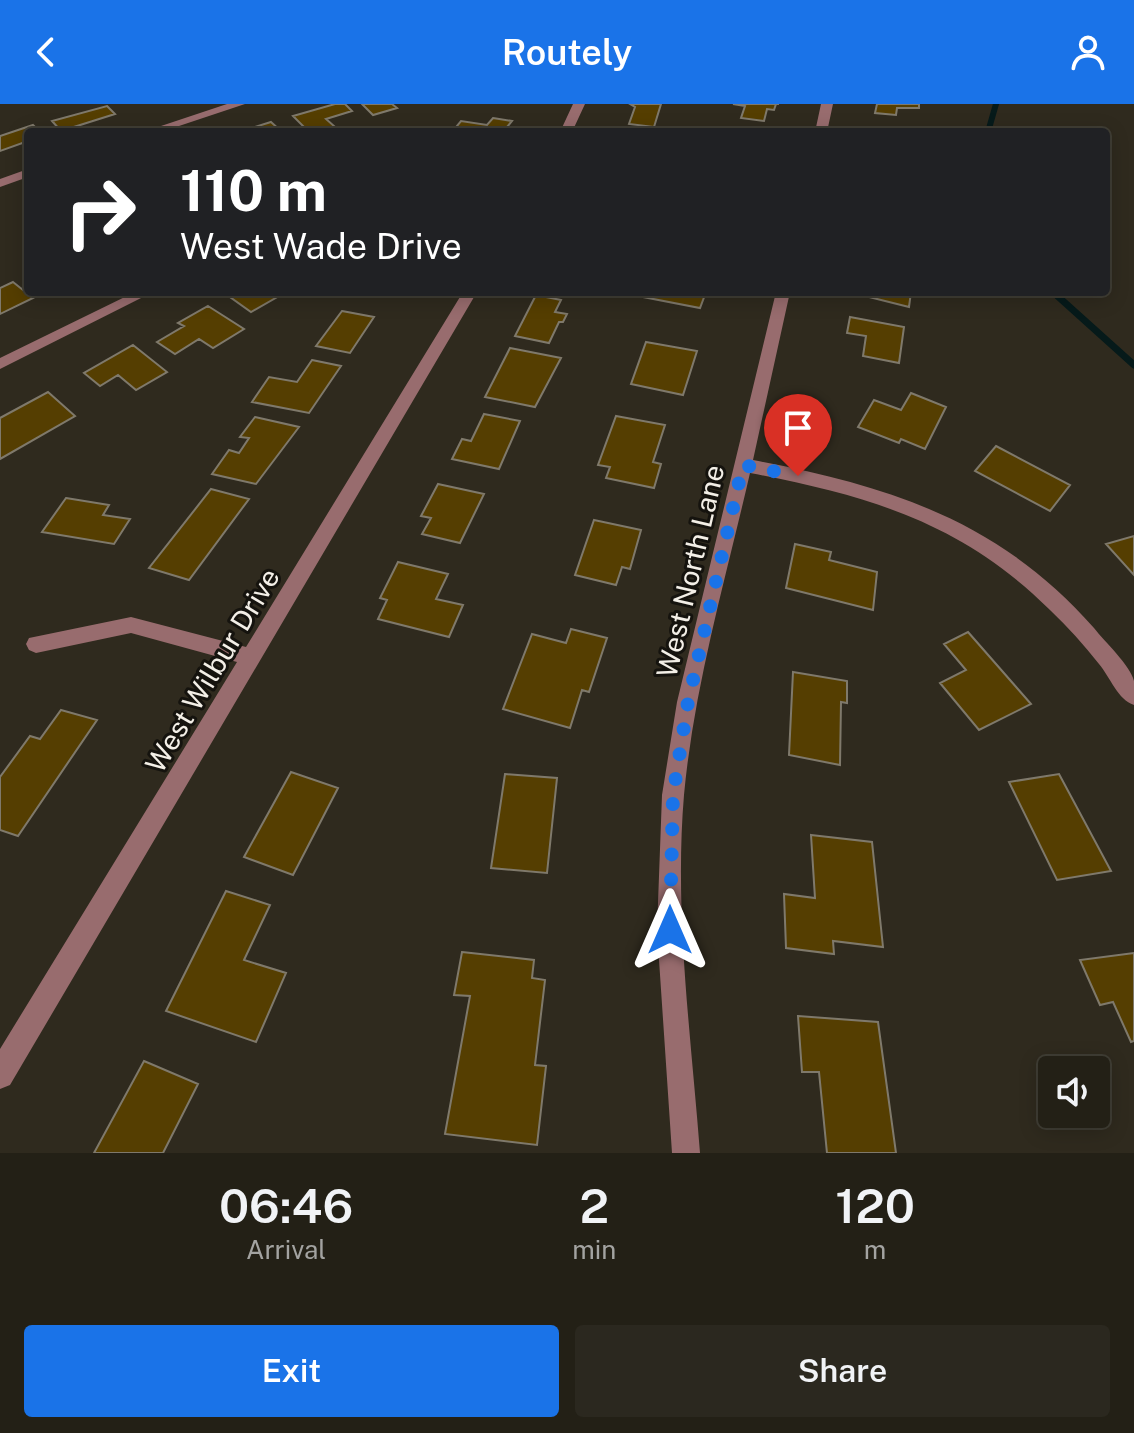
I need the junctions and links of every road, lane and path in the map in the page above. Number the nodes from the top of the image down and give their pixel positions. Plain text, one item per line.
1 (239, 104) edge
2 (579, 104) edge
3 (827, 104) edge
4 (162, 128) edge
5 (568, 128) edge
6 (822, 128) edge
7 (24, 174) edge
8 (0, 183) edge
9 (138, 296) edge
10 (468, 296) edge
11 (782, 296) edge
12 (0, 364) edge
13 (743, 465) junction
14 (36, 644) dead end
15 (252, 657) junction
16 (1134, 696) edge
17 (0, 1075) edge
18 (686, 1153) edge

1 - 4 street
2 - 5 street
3 - 6 street
7 - 8 street
9 - 12 street
10 - 15 street, West Wilbur Drive
11 - 13 street, West North Lane
13 - 16 street
13 - 18 street, West North Lane
14 - 15 street
15 - 17 street, West Wilbur Drive

